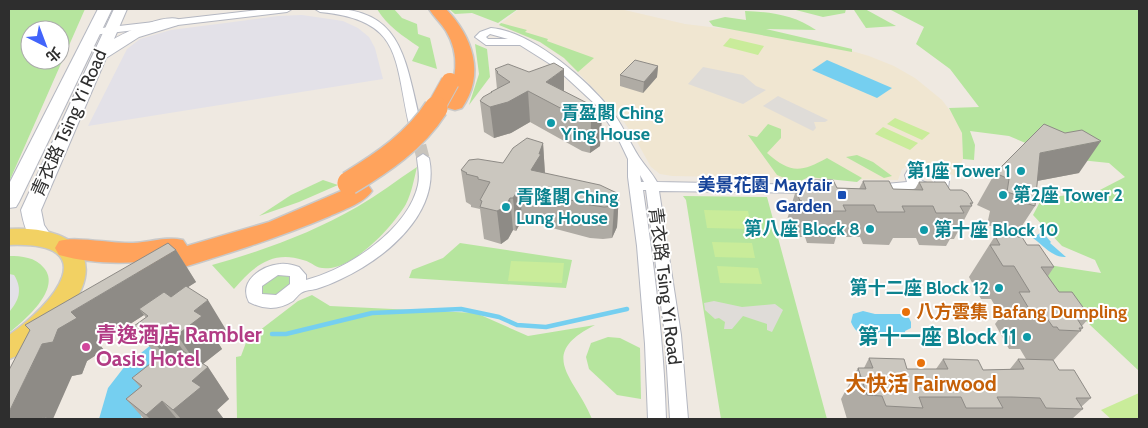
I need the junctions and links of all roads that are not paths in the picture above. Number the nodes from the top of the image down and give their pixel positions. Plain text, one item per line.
1 (105, 9) edge
2 (121, 9) edge
3 (287, 9) edge
4 (320, 9) edge
5 (423, 9) edge
6 (437, 9) edge
7 (173, 22) junction
8 (102, 31) junction
9 (523, 42) dead end
10 (97, 57) junction
11 (415, 124) tunnel mouth
12 (423, 158) tunnel mouth
13 (916, 183) dead end
14 (644, 186) junction
15 (355, 187) junction
16 (824, 189) edge
17 (863, 189) edge
18 (9, 202) edge
19 (9, 237) edge
20 (42, 237) junction
21 (68, 248) junction
22 (127, 277) edge
23 (297, 288) dead end
24 (92, 295) edge
25 (49, 317) junction
26 (14, 348) edge
27 (657, 419) edge
28 (679, 419) edge

1 - 8 main road, 青衣路 Tsing Yi Road
2 - 7 main road
2 - 8 main road, 青衣路 Tsing Yi Road
3 - 7 street
4 - 11 street
5 - 15 highway, bridge
6 - 15 highway
7 - 8 street
7 - 10 main road
8 - 10 main road, 青衣路 Tsing Yi Road
8 - 18 main road, 青衣路 Tsing Yi Road
9 - 14 street, 青衣路 Tsing Yi Road
10 - 20 main road, 青衣路 Tsing Yi Road
12 - 23 street
13 - 17 street
14 - 16 street
14 - 27 street, 青衣路 Tsing Yi Road
14 - 28 street, 青衣路 Tsing Yi Road
15 - 21 highway
15 - 22 highway
19 - 20 main road
20 - 21 main road
21 - 25 main road
24 - 25 highway
25 - 26 main road

